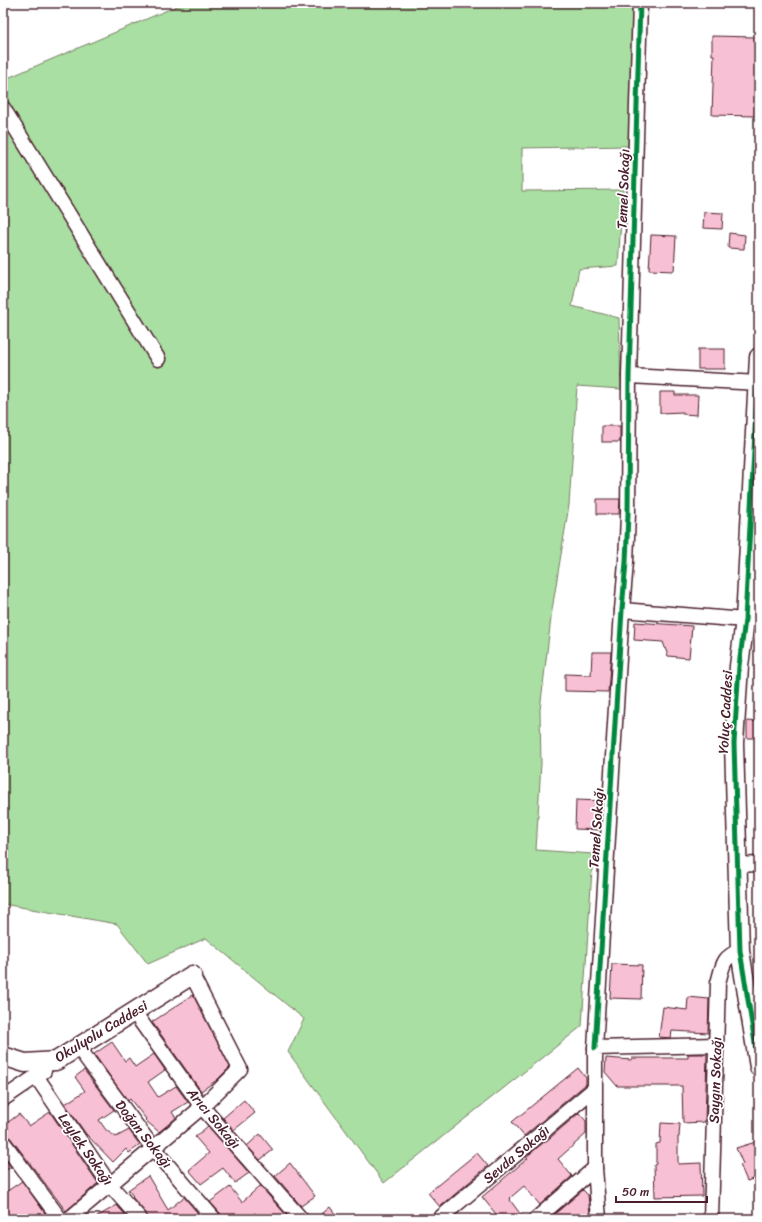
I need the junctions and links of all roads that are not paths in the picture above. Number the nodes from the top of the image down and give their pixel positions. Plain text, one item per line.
1 (640, 3) edge
2 (3, 108) edge
3 (759, 357) edge
4 (158, 359) dead end
5 (629, 376) junction
6 (758, 383) edge
7 (622, 610) junction
8 (745, 620) junction
9 (759, 864) edge
10 (737, 865) junction
11 (740, 951) junction
12 (192, 975) joint
13 (134, 1012) junction
14 (716, 1045) junction
15 (78, 1047) junction
16 (595, 1048) junction
17 (3, 1056) edge
18 (56, 1061) junction
19 (759, 1067) edge
20 (36, 1076) junction
21 (594, 1089) junction
22 (3, 1099) edge
23 (202, 1107) junction
24 (3, 1142) edge
25 (153, 1148) junction
26 (595, 1168) junction
27 (110, 1185) junction
28 (455, 1214) edge
29 (60, 1219) edge
30 (69, 1219) edge
31 (140, 1219) edge
32 (214, 1219) edge
33 (301, 1219) edge
34 (439, 1219) edge
35 (536, 1219) edge
36 (600, 1219) edge
37 (711, 1219) edge

1 - 5 street, Temel Sokağı
2 - 4 street
3 - 6 street, Yoluç Caddesi
5 - 6 street
5 - 7 street, Temel Sokağı
6 - 8 street, Yoluç Caddesi
7 - 8 street
7 - 16 street, Temel Sokağı
8 - 10 street, Yoluç Caddesi
9 - 10 street
10 - 11 street, Yoluç Caddesi
11 - 14 street, Saygın Sokağı
11 - 19 street, Yoluç Caddesi
12 - 13 street, Okulyolu Caddesi
12 - 23 street
13 - 15 street, Okulyolu Caddesi
13 - 23 street, Arıcı Sokağı
14 - 16 street
14 - 37 street, Saygın Sokağı
15 - 18 street, Okulyolu Caddesi
15 - 25 street, Doğan Sokağı
16 - 21 street, Temel Sokağı
17 - 18 street, Okulyolu Caddesi
18 - 20 street
20 - 22 street
20 - 27 street, Leylek Sokağı
21 - 26 street, Temel Sokağı
21 - 28 street, Sevda Sokağı
23 - 25 street
23 - 33 street, Arıcı Sokağı
24 - 29 street
25 - 27 street
25 - 32 street, Doğan Sokağı
26 - 35 street
26 - 36 street, Temel Sokağı
27 - 30 street
27 - 31 street, Leylek Sokağı
28 - 34 street, Sevda Sokağı

